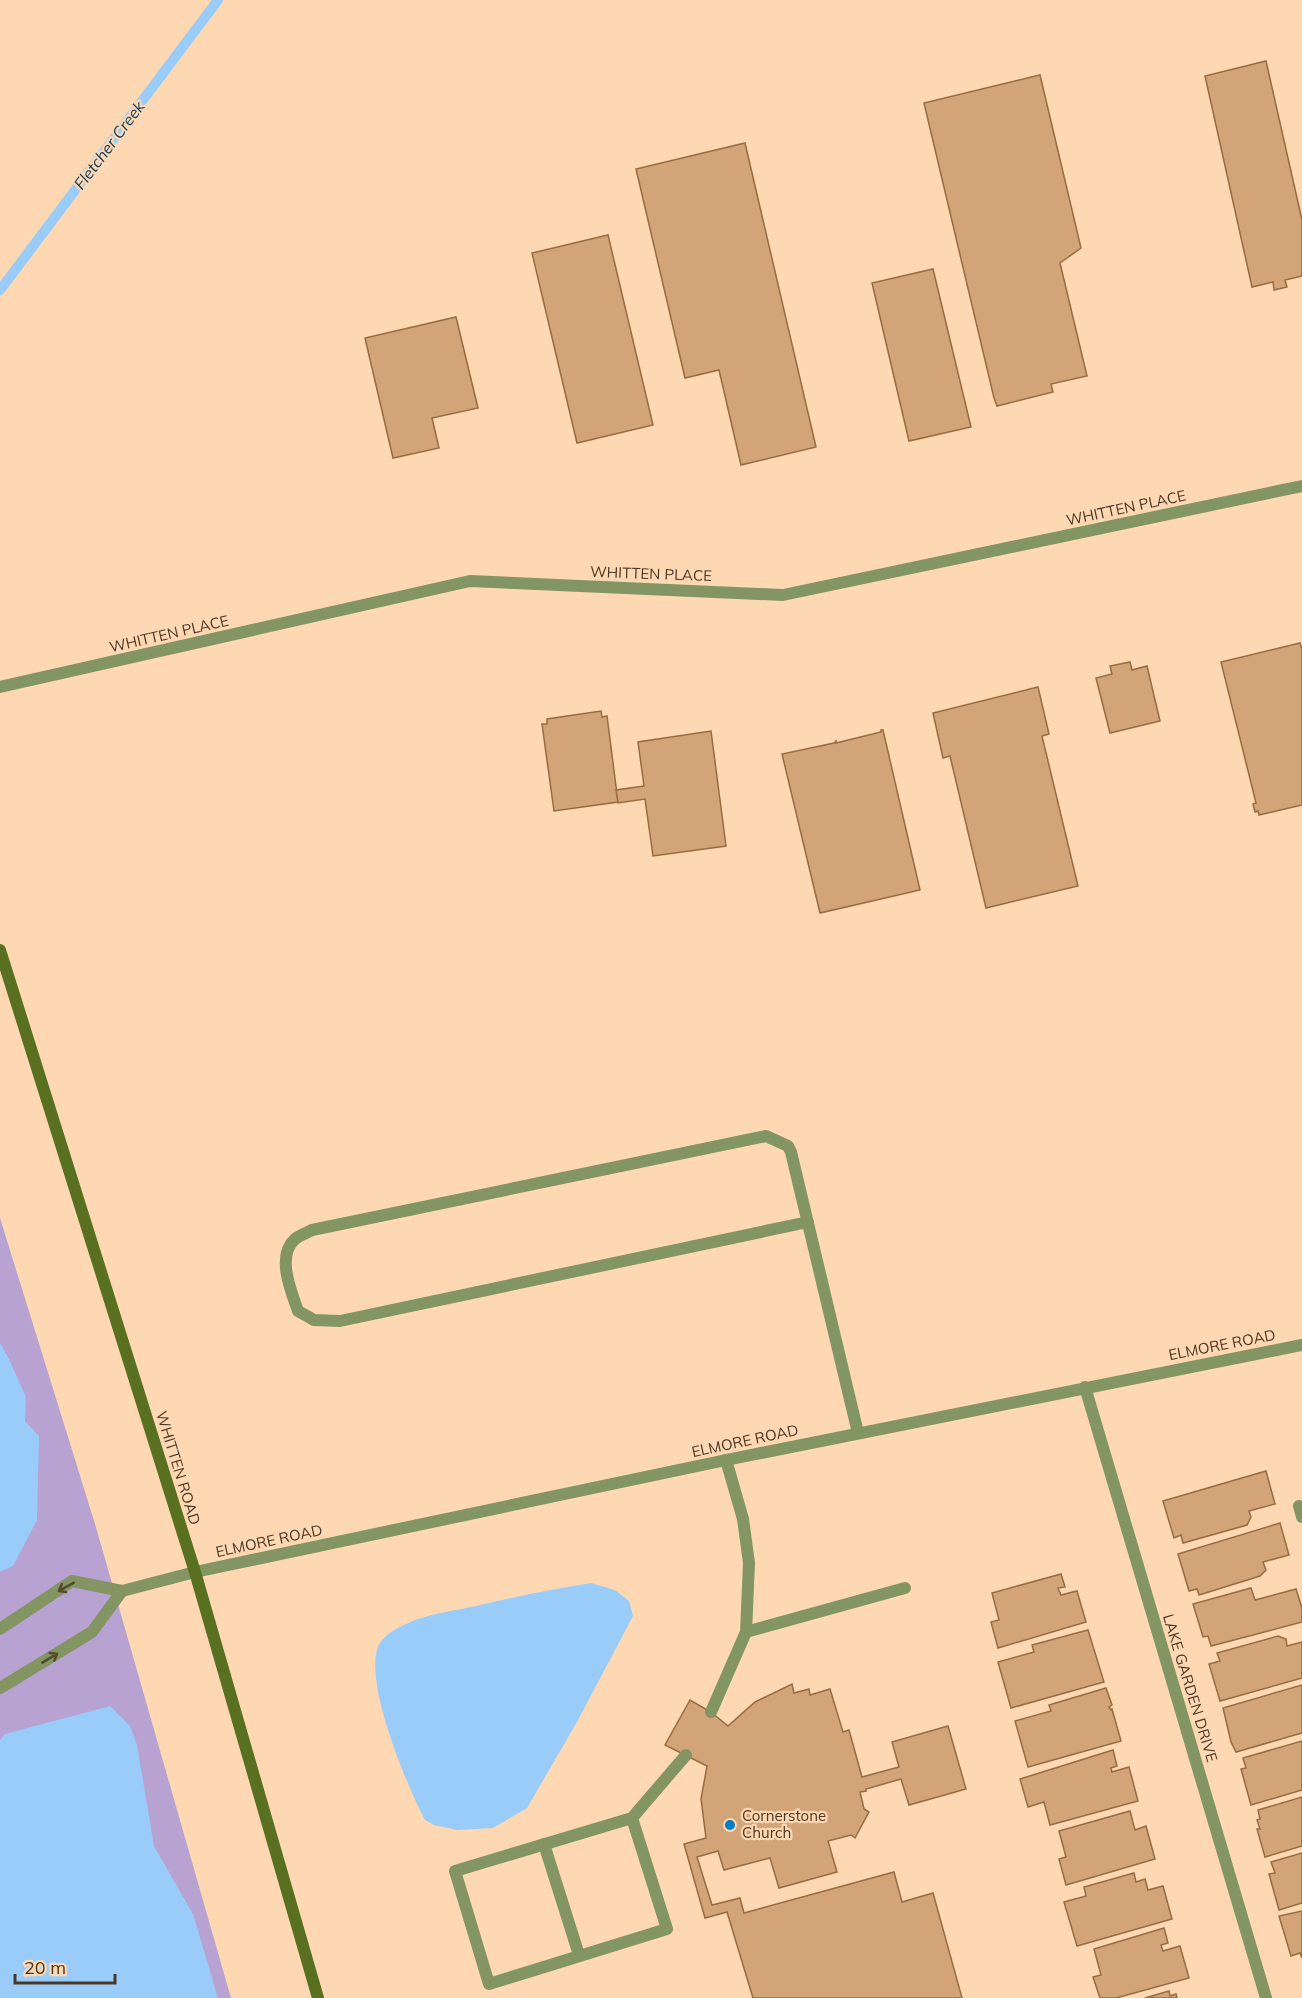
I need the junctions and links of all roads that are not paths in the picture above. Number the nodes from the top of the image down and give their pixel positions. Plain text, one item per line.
1 (1302, 486) edge
2 (0, 687) edge
3 (0, 950) edge
4 (808, 1222) junction
5 (1302, 1345) edge
6 (1085, 1387) junction
7 (858, 1433) junction
8 (726, 1460) junction
9 (195, 1572) junction
10 (905, 1588) dead end
11 (122, 1591) junction
12 (0, 1629) edge
13 (746, 1632) junction
14 (0, 1688) edge
15 (711, 1712) dead end
16 (686, 1755) dead end
17 (633, 1818) junction
18 (544, 1844) junction
19 (579, 1955) junction
20 (318, 1998) edge
21 (1266, 1998) edge

1 - 2 street, WHITTEN PLACE
3 - 9 main road, WHITTEN ROAD
4 - 4 street
4 - 7 street
5 - 6 street, ELMORE ROAD
6 - 7 street, ELMORE ROAD
6 - 21 street, LAKE GARDEN DRIVE
7 - 8 street, ELMORE ROAD
8 - 9 street, ELMORE ROAD
8 - 13 street
9 - 11 street, ELMORE ROAD
9 - 20 main road, WHITTEN ROAD
10 - 13 street
11 -> 12 street
14 -> 11 street
13 - 15 street
16 - 17 street
17 - 18 street
17 - 19 street
18 - 19 street
18 - 19 street

